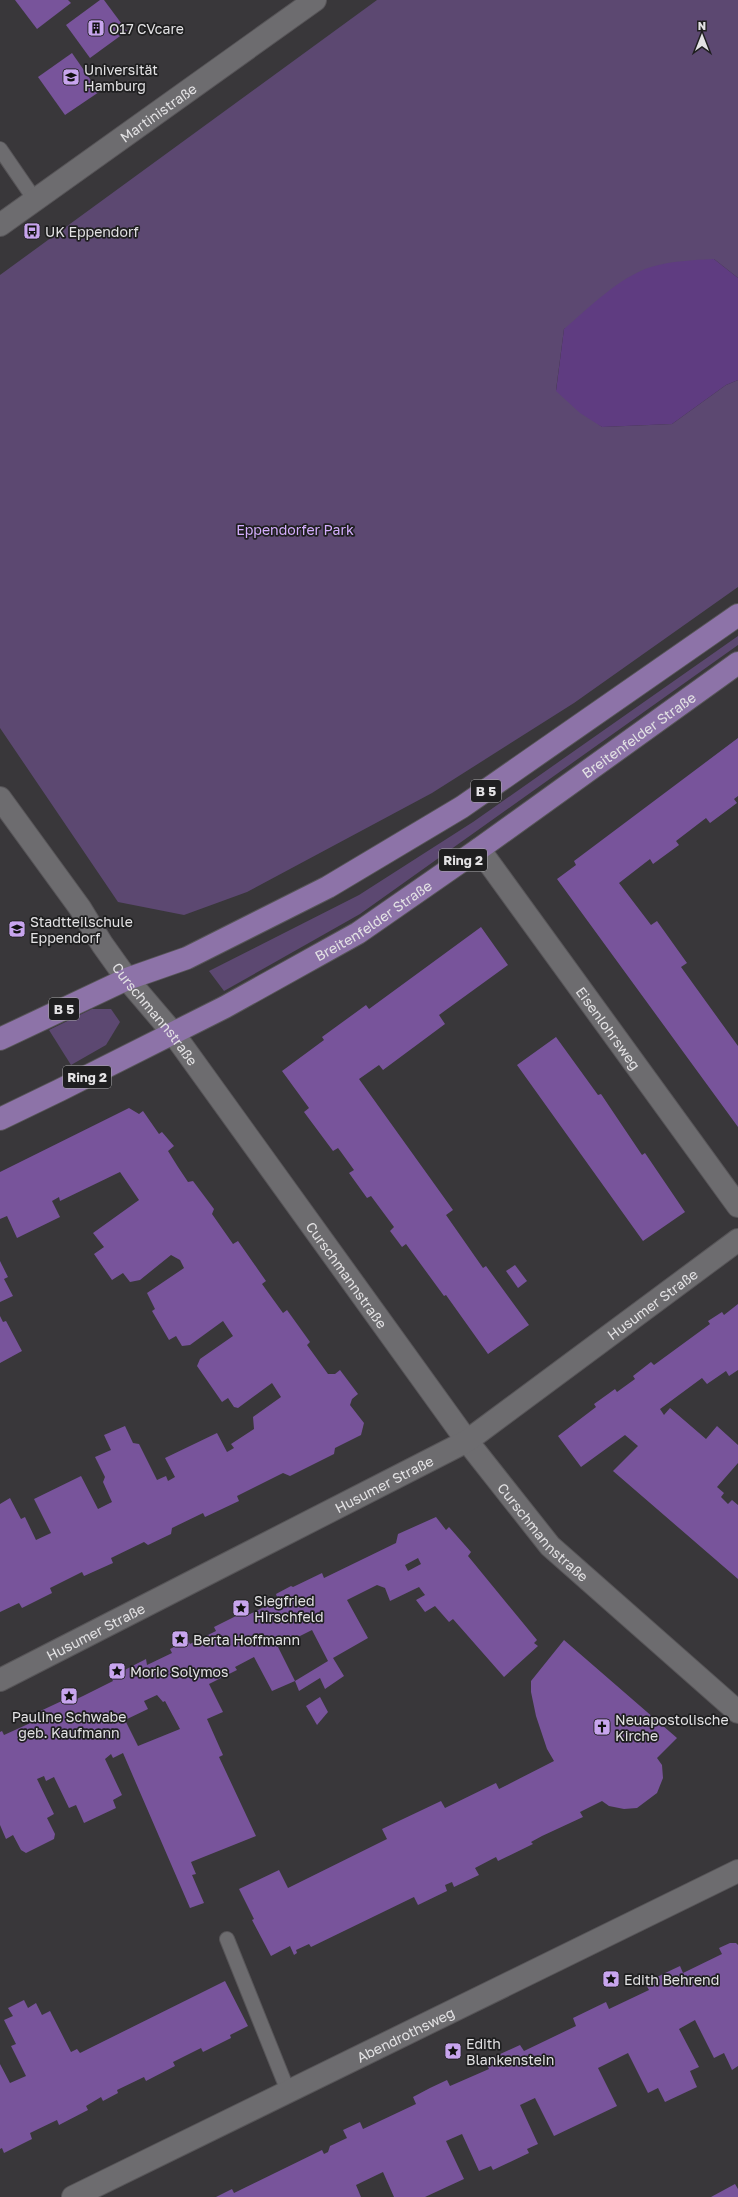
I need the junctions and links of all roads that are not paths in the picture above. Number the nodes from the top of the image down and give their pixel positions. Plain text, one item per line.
1 (315, 0) edge
2 (0, 149) edge
3 (35, 200) junction
4 (0, 225) edge
5 (738, 615) edge
6 (738, 663) edge
7 (0, 798) edge
8 (479, 849) junction
9 (127, 979) junction
10 (173, 1033) junction
11 (0, 1039) edge
12 (0, 1119) edge
13 (738, 1206) edge
14 (738, 1240) edge
15 (467, 1441) junction
16 (0, 1680) edge
17 (738, 1712) edge
18 (738, 1871) edge
19 (227, 1938) dead end
20 (288, 2091) junction
21 (73, 2197) edge

1 - 3 street, Martinistraße
2 - 3 lane
3 - 4 street, Martinistraße
5 - 9 main road, B 5
6 - 8 main road, Breitenfelder Straße / Ring 2
7 - 9 street, Curschmannstraße
8 - 10 main road, Breitenfelder Straße / Ring 2
8 - 13 street, Eisenlohrsweg
9 - 10 street, Curschmannstraße
9 - 11 main road, B 5
10 - 12 main road, Breitenfelder Straße / Ring 2
10 - 15 street, Curschmannstraße
14 - 15 street, Husumer Straße
15 - 16 street, Husumer Straße
15 - 17 street, Curschmannstraße
18 - 20 street, Abendrothsweg
19 - 20 lane
20 - 21 street, Abendrothsweg

